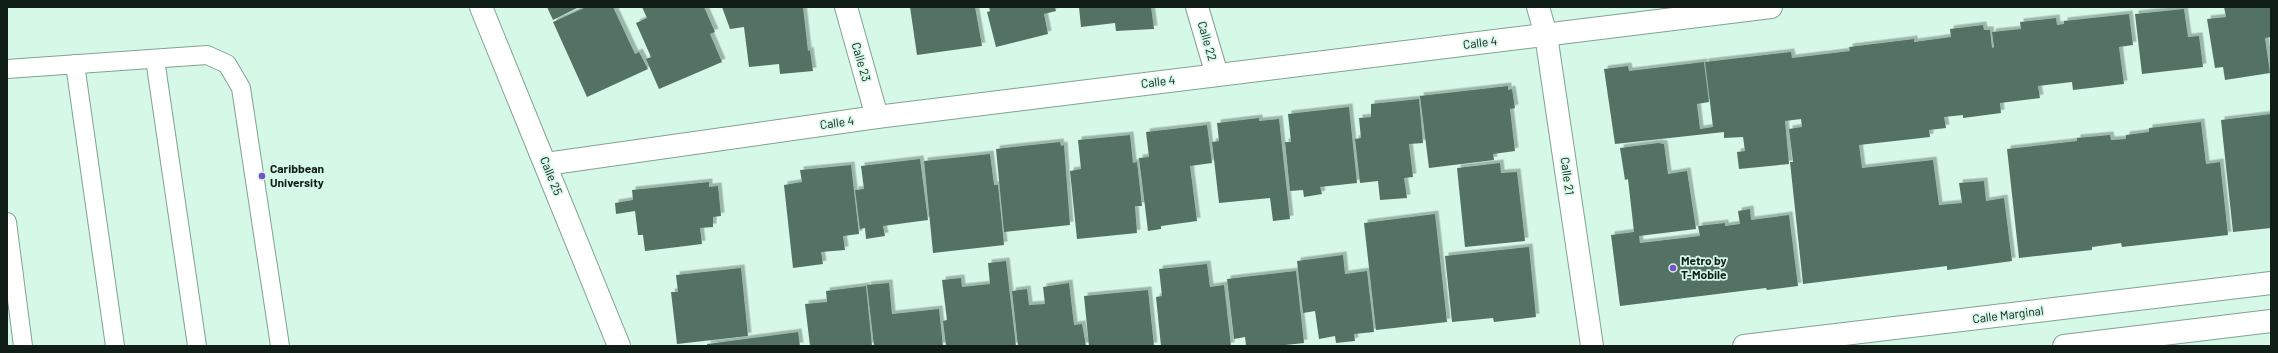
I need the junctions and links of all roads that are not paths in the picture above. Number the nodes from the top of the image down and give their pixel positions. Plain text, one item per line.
1 (481, 7) edge
2 (846, 7) edge
3 (1197, 7) edge
4 (1538, 7) edge
5 (1770, 7) edge
6 (1546, 35) junction
7 (155, 59) junction
8 (75, 64) junction
9 (7, 69) edge
10 (1217, 75) junction
11 (877, 117) junction
12 (546, 164) junction
13 (7, 222) edge
14 (2271, 283) edge
15 (2271, 321) edge
16 (23, 346) edge
17 (115, 346) edge
18 (197, 346) edge
19 (280, 346) edge
20 (619, 346) edge
21 (1592, 346) edge
22 (1744, 346) edge
23 (2064, 346) edge

1 - 12 street, Calle 25
2 - 11 street, Calle 23
3 - 10 street, Calle 22
4 - 6 street, Calle 21
5 - 6 street, Calle 4
6 - 10 street, Calle 4
6 - 21 street, Calle 21
7 - 8 lane
7 - 18 lane
7 - 19 lane
8 - 9 lane
8 - 17 lane
10 - 11 street, Calle 4
11 - 12 street, Calle 4
12 - 20 street, Calle 25
13 - 16 lane
14 - 22 street, Calle Marginal
15 - 23 street

